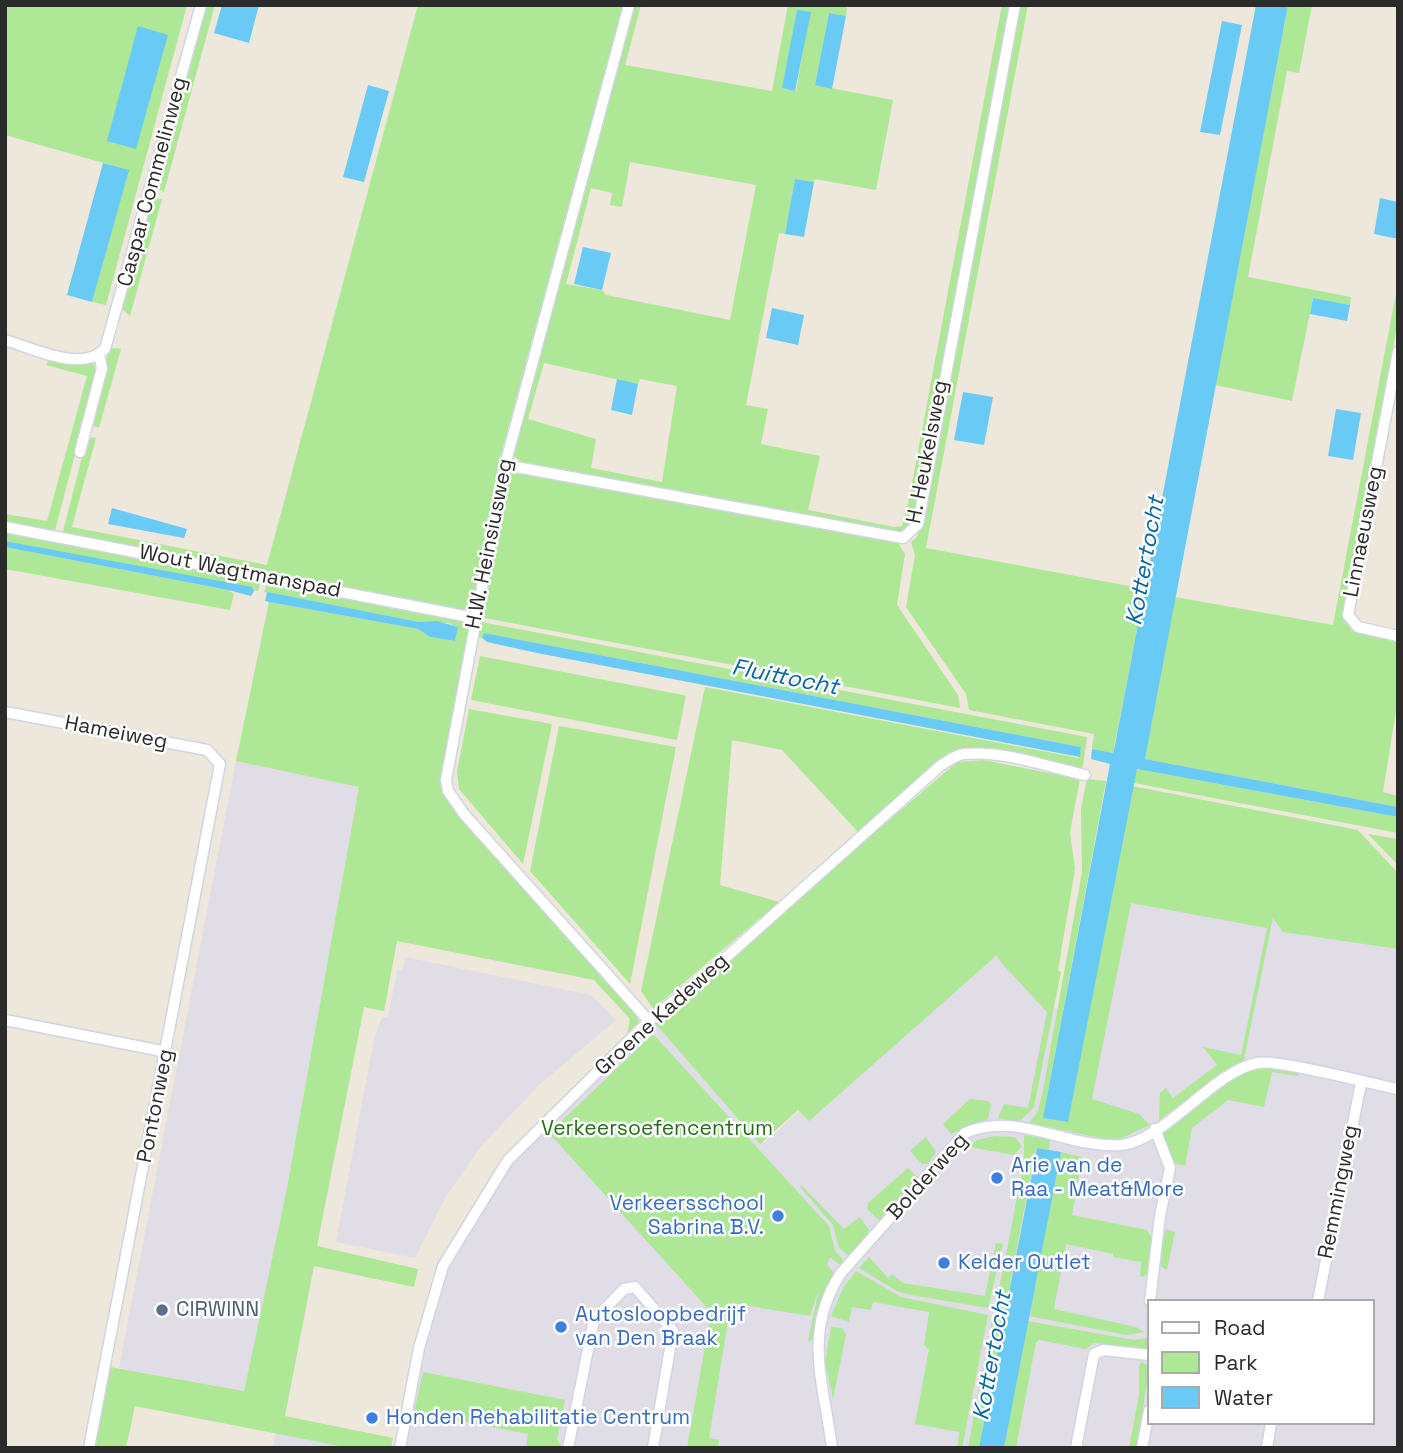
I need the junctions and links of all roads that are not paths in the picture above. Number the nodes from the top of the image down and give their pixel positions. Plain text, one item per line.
1 (201, 5) edge
2 (629, 5) edge
3 (1015, 5) edge
4 (5, 340) edge
5 (1398, 352) edge
6 (99, 355) junction
7 (80, 452) dead end
8 (505, 465) junction
9 (5, 527) edge
10 (475, 618) junction
11 (1398, 636) edge
12 (5, 712) edge
13 (220, 764) joint
14 (1085, 775) dead end
15 (5, 1020) edge
16 (649, 1021) junction
17 (167, 1052) junction
18 (1361, 1083) junction
19 (1398, 1089) edge
20 (1155, 1129) junction
21 (1150, 1299) edge
22 (1318, 1299) edge
23 (1148, 1355) edge
24 (1148, 1416) edge
25 (1271, 1425) edge
26 (570, 1447) edge
27 (89, 1448) edge
28 (400, 1448) edge
29 (653, 1448) edge
30 (832, 1448) edge
31 (1076, 1448) edge
32 (1142, 1448) edge
33 (1267, 1448) edge

1 - 6 street, Caspar Commelinweg
2 - 8 street, H.W. Heinsiusweg
3 - 8 street, H. Heukelsweg
4 - 6 street
5 - 11 street, Linnaeusweg
6 - 7 street
8 - 10 street, H.W. Heinsiusweg
9 - 10 street, Wout Wagtmanspad
10 - 16 street, H.W. Heinsiusweg
12 - 13 street, Hameiweg
13 - 17 street, Pontonweg
14 - 16 street, Groene Kadeweg
15 - 17 street
16 - 28 street, Groene Kadeweg
17 - 27 street, Pontonweg
18 - 19 street, Bolderweg
18 - 20 street, Bolderweg
18 - 22 street, Remmingweg
20 - 21 street
20 - 30 street, Bolderweg
23 - 31 street
24 - 32 street
25 - 33 street
26 - 29 street

